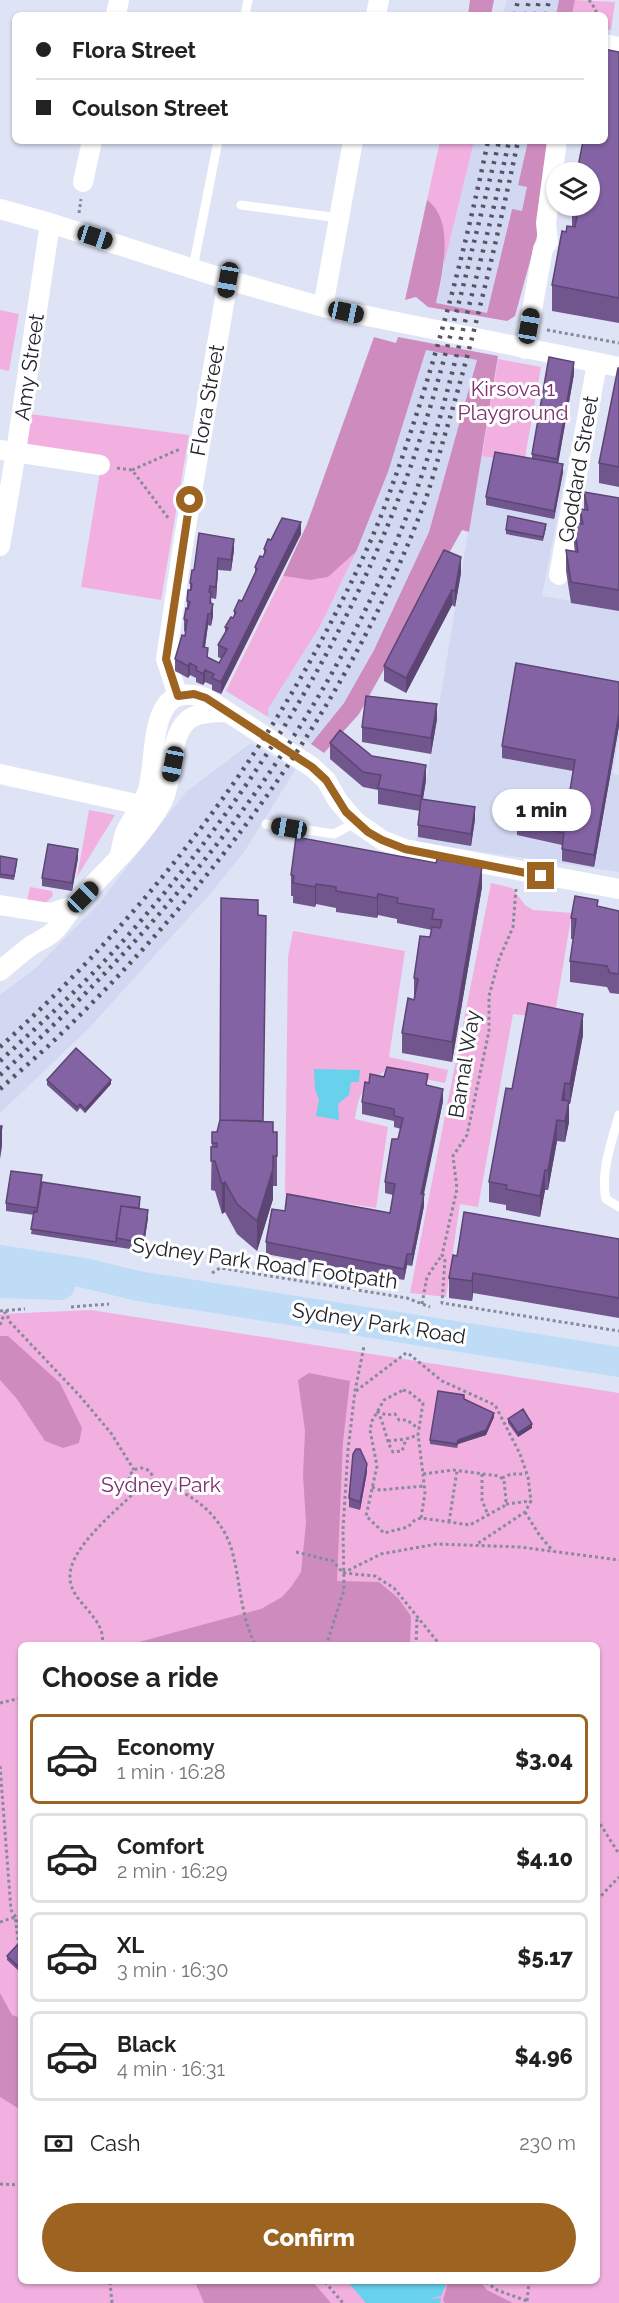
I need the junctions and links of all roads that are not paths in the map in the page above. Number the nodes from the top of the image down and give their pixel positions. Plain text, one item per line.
1 (91, 144) edge
2 (217, 144) edge
3 (352, 144) edge
4 (557, 144) edge
5 (83, 183) road end
6 (241, 205) dead end
7 (0, 209) edge
8 (339, 218) junction
9 (50, 223) junction
10 (193, 268) junction
11 (228, 280) junction
12 (323, 307) junction
13 (525, 349) junction
14 (597, 363) junction
15 (619, 367) edge
16 (8, 451) edge
17 (100, 465) road end
18 (573, 497) junction
19 (596, 502) edge
20 (0, 546) edge
21 (559, 575) dead end
22 (178, 696) junction
23 (225, 712) junction
24 (0, 774) edge
25 (141, 805) junction
26 (356, 822) junction
27 (266, 824) dead end
28 (120, 854) junction
29 (619, 889) edge
30 (0, 905) edge
31 (73, 906) junction
32 (30, 910) junction
33 (32, 945) junction
34 (0, 971) edge
35 (619, 1115) edge
36 (619, 1207) edge
37 (0, 1260) edge
38 (138, 1286) junction
39 (3, 1297) edge
40 (619, 1362) edge

1 - 5 street
2 - 10 lane
3 - 8 street
4 - 13 street
6 - 8 lane
7 - 9 street
8 - 12 street
9 - 10 street
9 - 16 street, Amy Street
10 - 11 street
11 - 12 street
11 - 22 street, Flora Street
12 - 13 street
13 - 14 street
14 - 15 street
14 - 18 street, Goddard Street
16 - 17 street
16 - 20 street, Amy Street
18 - 19 street
18 - 21 street, Goddard Street
22 - 23 street
22 - 25 street
23 - 26 street
23 - 28 street
24 - 25 street
25 - 28 street
26 - 27 lane
26 - 29 street
28 - 31 street
30 - 32 street
31 - 32 street
31 - 33 street
32 - 33 street
33 - 34 street
35 - 36 lane
37 - 38 main road, Sydney Park Road
38 - 39 main road, Sydney Park Road
38 - 40 main road, Sydney Park Road

